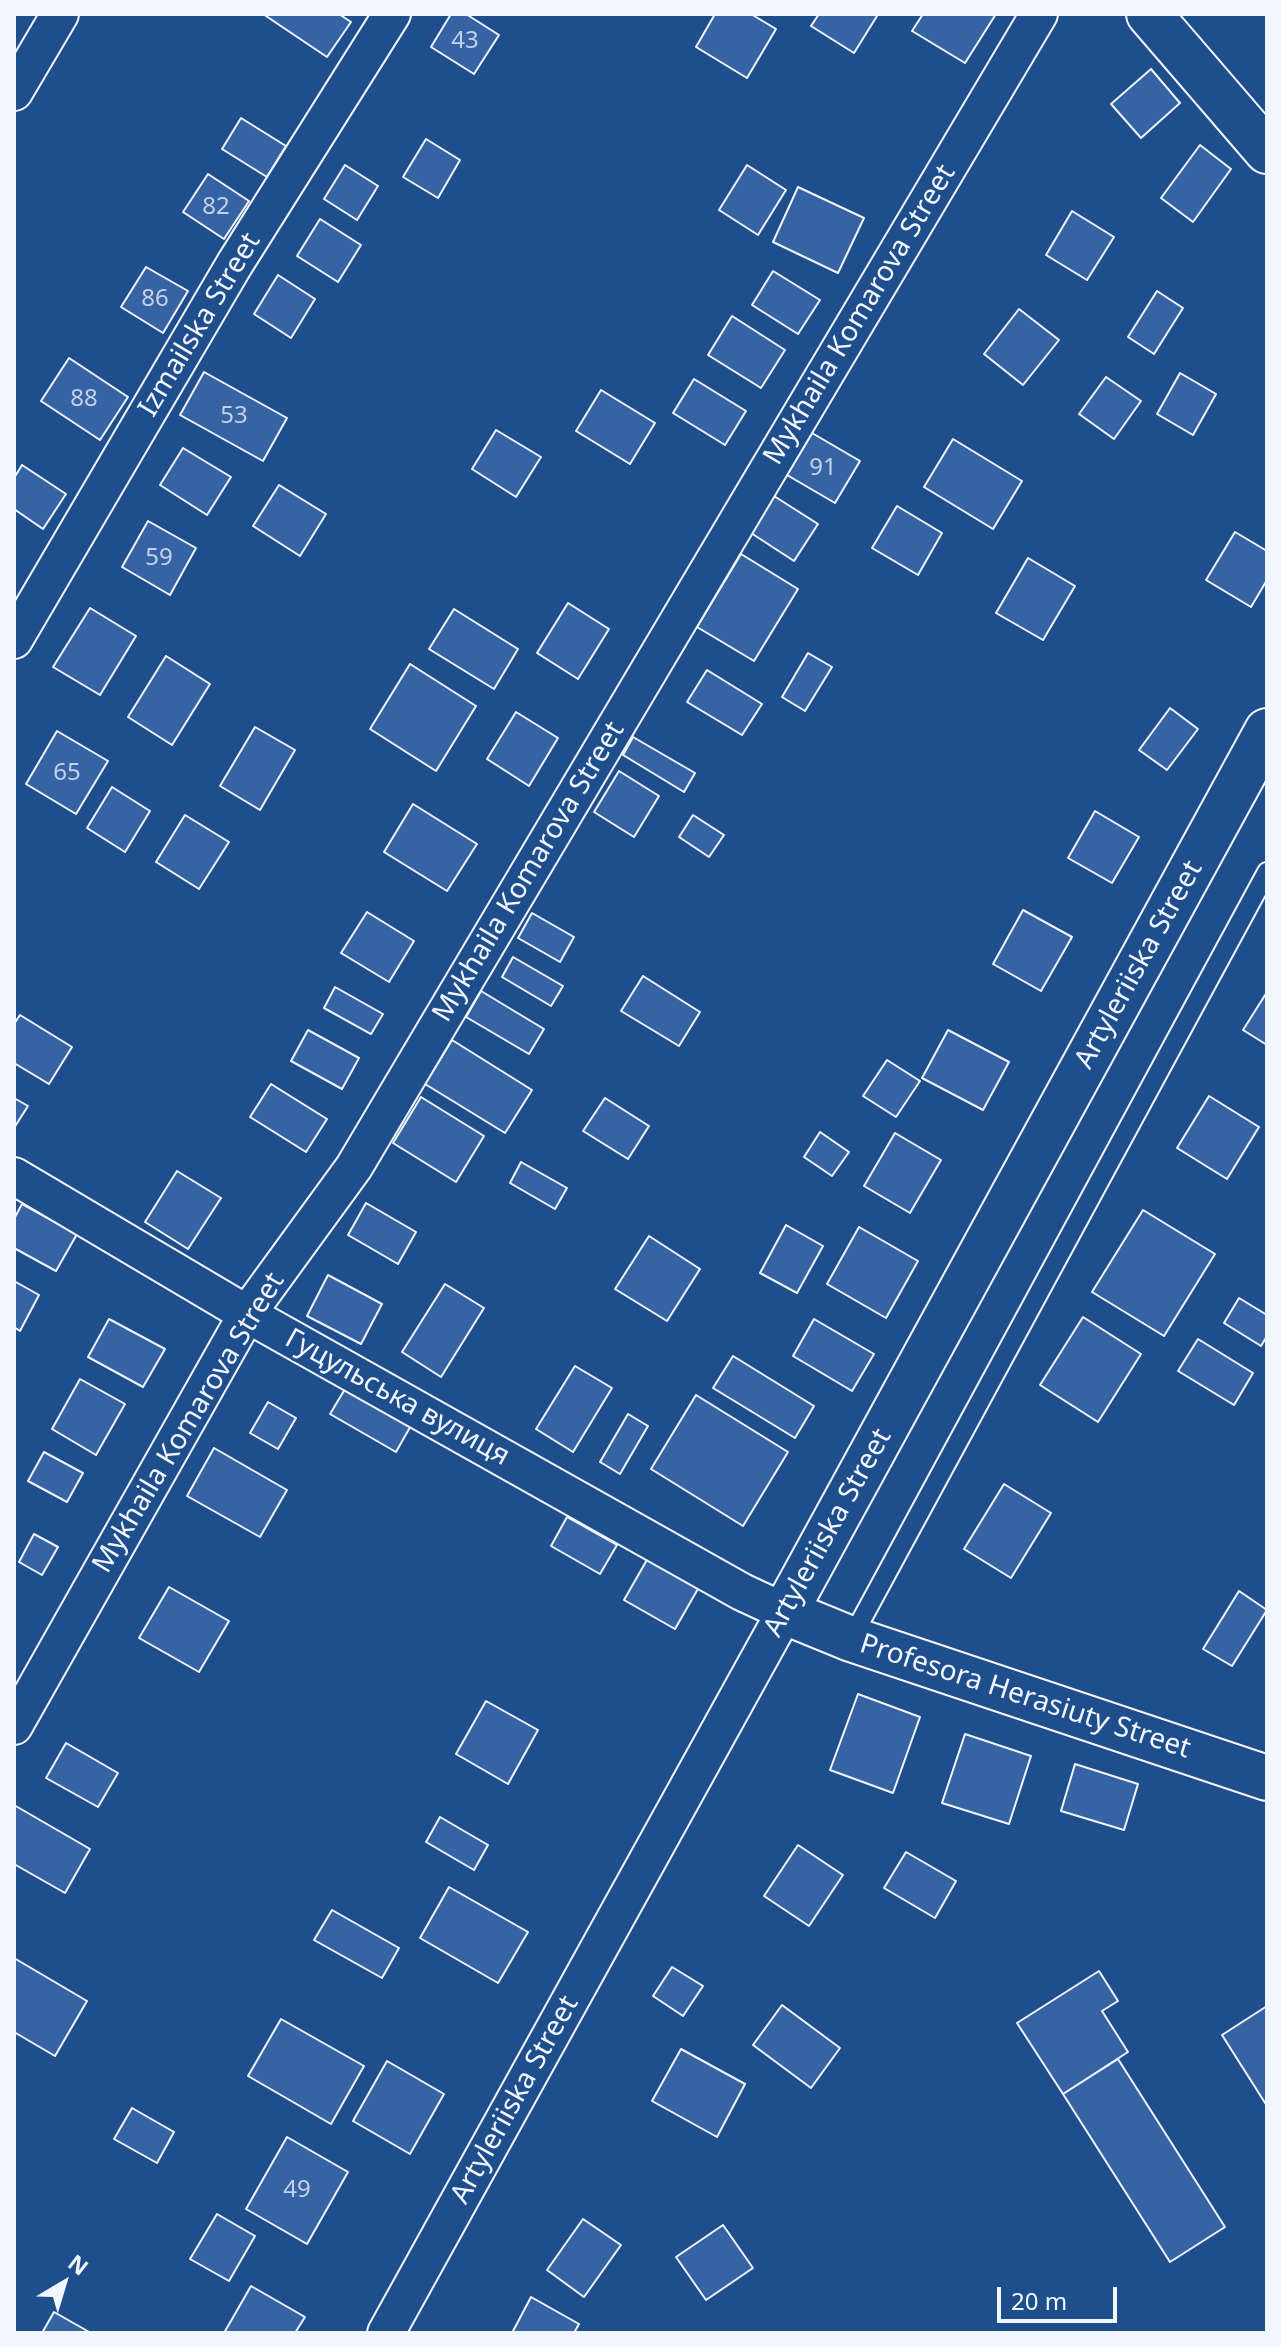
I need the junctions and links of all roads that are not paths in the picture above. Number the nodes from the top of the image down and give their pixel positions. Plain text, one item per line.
1 (60, 14) edge
2 (392, 14) edge
3 (1039, 14) edge
4 (1149, 14) edge
5 (14, 92) edge
6 (1267, 151) edge
7 (14, 640) edge
8 (1267, 731) edge
9 (1267, 872) edge
10 (14, 1176) edge
11 (247, 1314) junction
12 (785, 1612) junction
13 (851, 1639) junction
14 (14, 1726) edge
15 (1267, 1778) edge
16 (386, 2333) edge

1 - 5 street
2 - 7 street, Izmailska Street
3 - 11 street, Mykhaila Komarova Street
4 - 6 street
8 - 12 street, Artyleriiska Street
9 - 13 lane
10 - 11 street, Гуцульська вулиця
11 - 12 street, Гуцульська вулиця
11 - 14 street, Mykhaila Komarova Street
12 - 13 street, Profesora Herasiuty Street
12 - 16 street, Artyleriiska Street
13 - 15 street, Profesora Herasiuty Street

